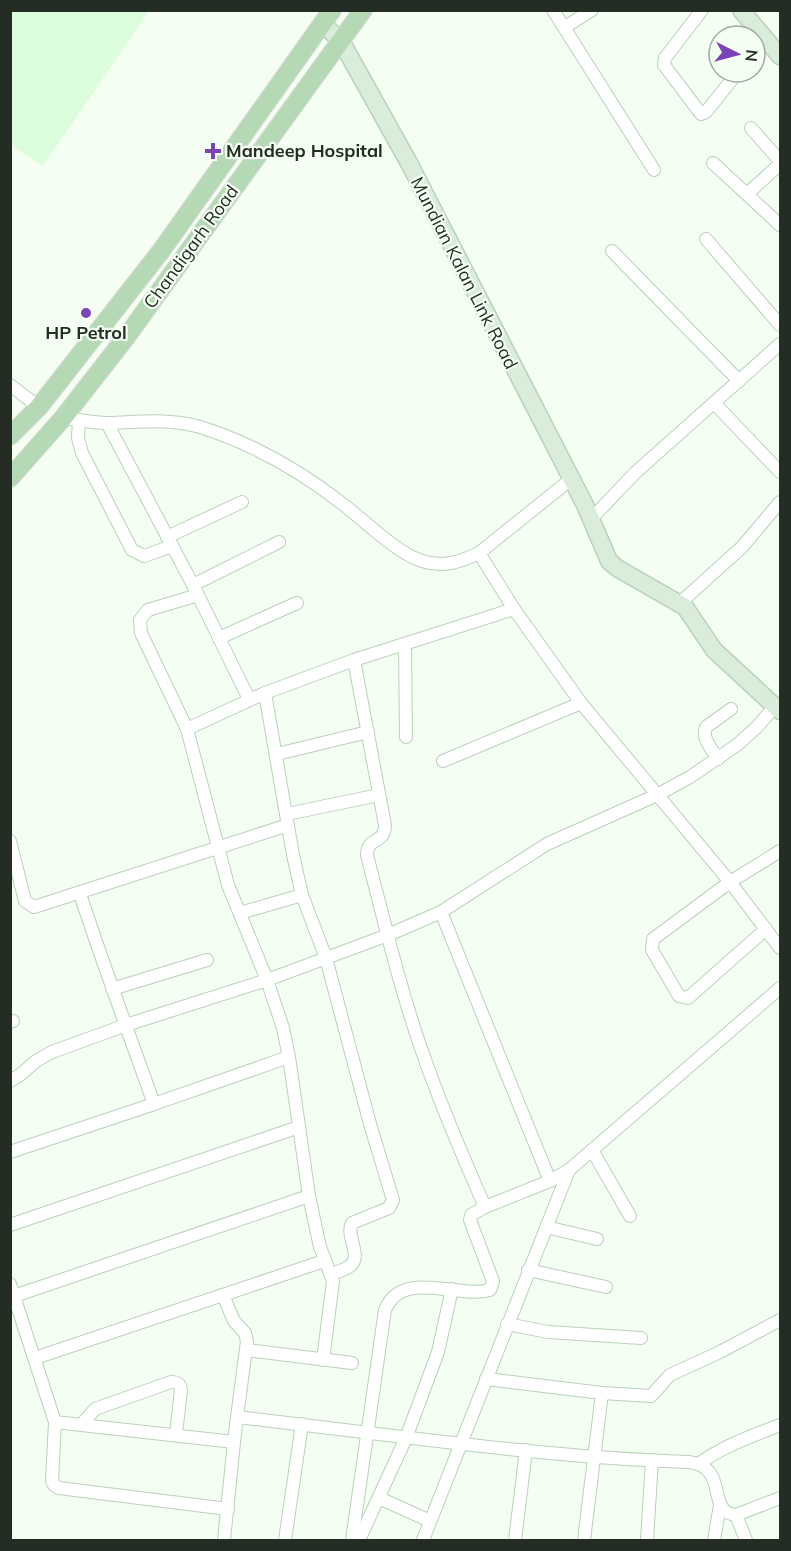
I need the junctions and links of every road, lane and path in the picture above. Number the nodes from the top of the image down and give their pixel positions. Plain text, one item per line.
1 (363, 10) edge
2 (553, 10) edge
3 (592, 10) edge
4 (702, 10) edge
5 (741, 10) edge
6 (328, 17) edge
7 (749, 24) edge
8 (565, 27) junction
9 (341, 41) junction
10 (728, 84) edge
11 (751, 128) dead end
12 (714, 163) dead end
13 (780, 163) edge
14 (654, 171) dead end
15 (747, 194) junction
16 (780, 225) edge
17 (706, 238) dead end
18 (612, 251) dead end
19 (780, 325) edge
20 (780, 344) edge
21 (739, 381) junction
22 (10, 385) edge
23 (715, 404) junction
24 (39, 407) junction
25 (71, 419) junction
26 (107, 423) junction
27 (10, 436) edge
28 (780, 472) edge
29 (10, 478) edge
30 (570, 480) junction
31 (242, 502) dead end
32 (780, 502) edge
33 (588, 512) junction
34 (170, 542) junction
35 (279, 542) dead end
36 (479, 553) junction
37 (196, 590) junction
38 (297, 603) dead end
39 (680, 603) junction
40 (514, 609) junction
41 (219, 638) junction
42 (405, 644) junction
43 (354, 660) junction
44 (265, 693) junction
45 (249, 699) junction
46 (581, 703) junction
47 (777, 709) edge
48 (731, 710) dead end
49 (187, 729) junction
50 (368, 732) junction
51 (406, 737) dead end
52 (277, 754) junction
53 (718, 759) junction
54 (443, 761) dead end
55 (379, 795) junction
56 (657, 795) junction
57 (288, 819) junction
58 (10, 841) edge
59 (217, 848) junction
60 (780, 851) edge
61 (13, 860) edge
62 (730, 882) junction
63 (80, 894) junction
64 (302, 895) junction
65 (441, 912) junction
66 (240, 913) junction
67 (766, 929) junction
68 (388, 935) junction
69 (780, 948) edge
70 (326, 958) junction
71 (207, 960) dead end
72 (267, 980) junction
73 (780, 988) edge
74 (112, 989) junction
75 (126, 1024) junction
76 (289, 1057) junction
77 (10, 1081) edge
78 (154, 1104) junction
79 (299, 1127) junction
80 (592, 1150) junction
81 (10, 1152) edge
82 (569, 1170) junction
83 (550, 1180) junction
84 (309, 1196) junction
85 (485, 1207) junction
86 (630, 1216) dead end
87 (10, 1226) edge
88 (546, 1227) junction
89 (597, 1239) dead end
90 (324, 1261) junction
91 (528, 1270) junction
92 (331, 1274) junction
93 (606, 1287) dead end
94 (452, 1289) junction
95 (13, 1290) edge
96 (223, 1295) junction
97 (780, 1320) edge
98 (507, 1324) junction
99 (641, 1338) dead end
100 (248, 1350) junction
101 (35, 1358) junction
102 (323, 1360) junction
103 (352, 1363) dead end
104 (486, 1379) junction
105 (602, 1393) junction
106 (237, 1416) junction
107 (55, 1422) junction
108 (82, 1424) junction
109 (302, 1424) junction
110 (780, 1425) edge
111 (369, 1432) junction
112 (176, 1434) junction
113 (406, 1438) junction
114 (234, 1442) junction
115 (460, 1443) junction
116 (526, 1450) junction
117 (593, 1457) junction
118 (652, 1460) junction
119 (700, 1463) junction
120 (379, 1498) junction
121 (780, 1498) edge
122 (720, 1505) junction
123 (228, 1509) junction
124 (736, 1515) junction
125 (430, 1521) junction
126 (224, 1540) edge
127 (285, 1540) edge
128 (352, 1540) edge
129 (359, 1540) edge
130 (423, 1540) edge
131 (515, 1540) edge
132 (584, 1540) edge
133 (647, 1540) edge
134 (714, 1540) edge
135 (746, 1540) edge

1 - 9 main road, Chandigarh Road
2 - 8 street
3 - 8 street
4 - 10 street
5 - 7 street
6 - 9 street, Mundian Kalan Link Road
6 - 24 main road, Chandigarh Road
8 - 14 street
9 - 25 main road, Chandigarh Road
9 - 30 street, Mundian Kalan Link Road
11 - 13 street
12 - 15 street
13 - 15 street
15 - 16 street
17 - 19 street
18 - 21 street
20 - 21 street
21 - 23 street
22 - 24 street
23 - 28 street
23 - 33 street
24 - 27 main road, Chandigarh Road
25 - 26 street
25 - 29 main road, Chandigarh Road
25 - 34 street
26 - 34 street
26 - 36 street
30 - 33 street, Mundian Kalan Link Road
30 - 36 street
31 - 34 street
32 - 39 street
33 - 39 street, Mundian Kalan Link Road
34 - 37 street
35 - 37 street
36 - 40 street
37 - 41 street
37 - 49 street
38 - 41 street
39 - 47 street
40 - 42 street
40 - 46 street
41 - 45 street
42 - 43 street
42 - 51 street
43 - 44 street
43 - 50 street
44 - 45 street
44 - 52 street
45 - 49 street
46 - 54 street
46 - 56 street
47 - 53 street
48 - 53 street
49 - 59 street
50 - 52 street
50 - 55 street
52 - 57 street
53 - 56 street
55 - 57 street
55 - 68 street
56 - 62 street
56 - 65 street
57 - 59 street
57 - 64 street
58 - 61 street
59 - 63 street
59 - 66 street
60 - 62 street
61 - 63 street
62 - 67 street
62 - 67 street
63 - 74 street
64 - 66 street
64 - 70 street
65 - 68 street
65 - 83 street
66 - 72 street
67 - 69 street
68 - 70 street
68 - 85 street
70 - 72 street
70 - 92 street
71 - 74 street
72 - 75 street
72 - 76 street
73 - 80 street
74 - 75 street
75 - 77 street
75 - 78 street
76 - 78 street
76 - 79 street
78 - 81 street
79 - 84 street
79 - 87 street
80 - 82 street
80 - 86 street
82 - 83 street
82 - 88 street
83 - 85 street
84 - 90 street
84 - 95 street
85 - 94 street
88 - 89 street
88 - 91 street
90 - 92 street
90 - 96 street
91 - 93 street
91 - 98 street
92 - 102 street
94 - 111 street
94 - 113 street
95 - 101 street
96 - 100 street
96 - 101 street
97 - 105 street
98 - 99 street
98 - 104 street
100 - 102 street
100 - 106 street
101 - 107 street
102 - 103 street
104 - 105 street
104 - 115 street
105 - 117 street
106 - 109 street
106 - 114 street
107 - 108 street
107 - 123 street
108 - 112 street
108 - 112 street
109 - 111 street
109 - 127 street
110 - 119 street
111 - 113 street
111 - 128 street
112 - 114 street
113 - 115 street
113 - 120 street
114 - 123 street
115 - 116 street
115 - 125 street
116 - 117 street
116 - 131 street
117 - 118 street
117 - 132 street
118 - 119 street
118 - 133 street
119 - 122 street
120 - 125 street
120 - 129 street
121 - 124 street
122 - 124 street
122 - 134 street
123 - 126 street
124 - 135 street
125 - 130 street

